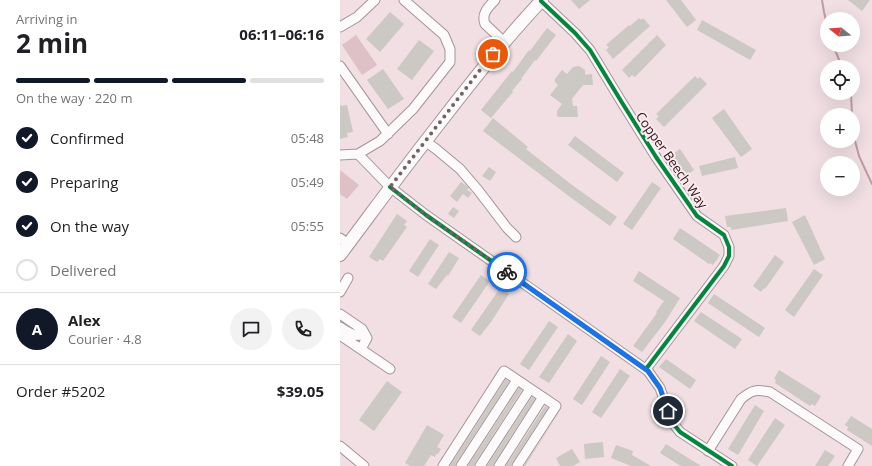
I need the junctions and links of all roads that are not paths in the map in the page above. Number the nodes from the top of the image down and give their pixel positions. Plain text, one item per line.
1 (375, 0) edge
2 (404, 0) edge
3 (495, 0) edge
4 (541, 0) edge
5 (340, 27) edge
6 (504, 42) junction
7 (340, 66) edge
8 (388, 134) junction
9 (426, 141) junction
10 (358, 154) junction
11 (340, 155) edge
12 (390, 187) junction
13 (516, 236) dead end
14 (344, 241) edge
15 (340, 255) edge
16 (348, 278) dead end
17 (340, 292) edge
18 (340, 314) edge
19 (340, 327) edge
20 (364, 333) junction
21 (340, 335) edge
22 (361, 350) junction
23 (390, 369) dead end
24 (646, 369) junction
25 (517, 380) junction
26 (530, 389) junction
27 (543, 397) junction
28 (340, 446) edge
29 (708, 451) junction
30 (364, 466) edge
31 (443, 466) edge
32 (461, 466) edge
33 (480, 466) edge
34 (499, 466) edge
35 (517, 466) edge
36 (732, 466) edge
37 (848, 466) edge

1 - 5 street
2 - 8 street
3 - 6 street
4 - 6 main road
4 - 24 street, Copper Beech Way
6 - 9 main road
7 - 8 street
8 - 10 street
9 - 12 main road
9 - 13 street
10 - 11 street
10 - 12 street
12 - 14 main road
12 - 24 street
14 - 15 main road
16 - 17 street
18 - 20 street
19 - 20 street
20 - 22 street
21 - 22 street
22 - 23 street
24 - 29 street
25 - 26 street
25 - 31 street
25 - 32 street
26 - 27 street
26 - 33 street
27 - 34 street
27 - 35 street
28 - 30 street
29 - 36 street
29 - 37 street

